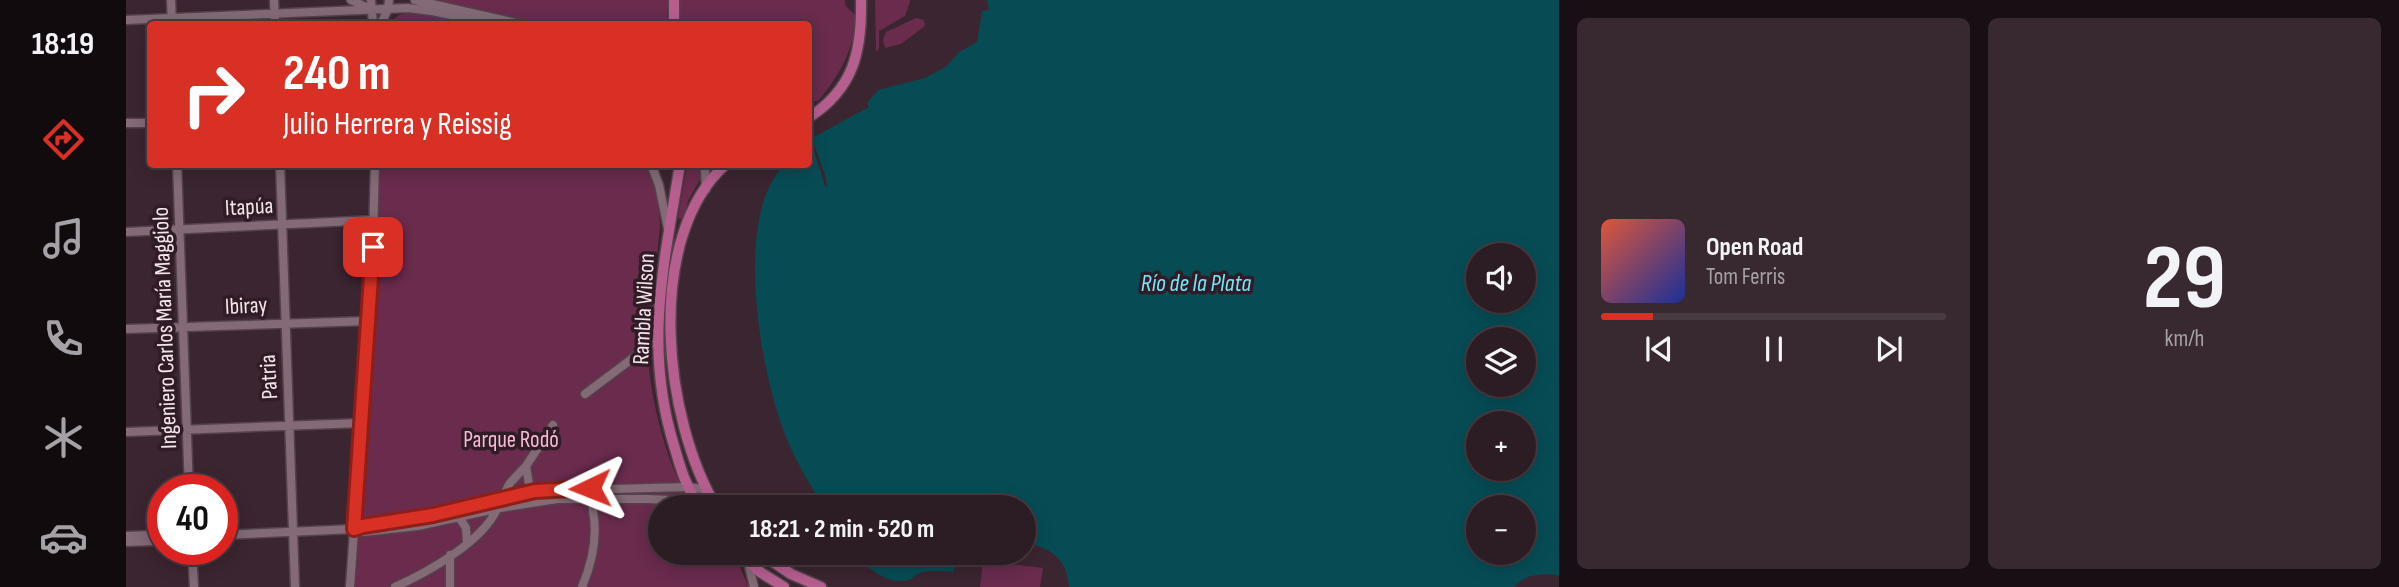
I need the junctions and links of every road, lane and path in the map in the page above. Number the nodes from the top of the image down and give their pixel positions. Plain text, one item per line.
1 (171, 0) edge
2 (274, 0) edge
3 (352, 0) edge
4 (370, 0) edge
5 (415, 0) edge
6 (674, 0) edge
7 (861, 0) edge
8 (389, 5) edge
9 (372, 10) junction
10 (275, 14) junction
11 (126, 20) edge
12 (172, 21) edge
13 (275, 21) edge
14 (373, 21) edge
15 (480, 21) edge
16 (507, 21) edge
17 (674, 21) edge
18 (812, 115) edge
19 (147, 122) edge
20 (126, 123) edge
21 (177, 168) edge
22 (280, 168) edge
23 (375, 168) edge
24 (653, 168) edge
25 (679, 168) edge
26 (704, 168) edge
27 (723, 168) edge
28 (706, 189) junction
29 (374, 220) junction
30 (282, 224) junction
31 (180, 230) junction
32 (668, 230) junction
33 (126, 232) edge
34 (368, 321) junction
35 (285, 323) junction
36 (184, 328) junction
37 (126, 329) edge
38 (657, 340) junction
39 (585, 394) dead end
40 (361, 423) junction
41 (553, 425) dead end
42 (290, 426) junction
43 (187, 429) junction
44 (126, 432) edge
45 (526, 466) junction
46 (188, 474) edge
47 (688, 487) junction
48 (590, 488) junction
49 (530, 492) junction
50 (709, 493) joint
51 (692, 495) edge
52 (502, 498) junction
53 (590, 498) junction
54 (648, 499) edge
55 (533, 502) junction
56 (497, 509) junction
57 (459, 517) junction
58 (354, 529) junction
59 (294, 532) junction
60 (238, 534) edge
61 (147, 535) edge
62 (126, 536) edge
63 (147, 541) edge
64 (126, 542) edge
65 (467, 543) junction
66 (450, 555) junction
67 (193, 565) edge
68 (749, 565) edge
69 (752, 565) edge
70 (778, 565) edge
71 (194, 587) edge
72 (295, 587) edge
73 (350, 587) edge
74 (396, 587) edge
75 (450, 587) edge
76 (582, 587) edge
77 (754, 587) edge
78 (784, 587) edge
79 (821, 587) edge

1 - 12 street
2 - 10 street
3 - 9 street
4 - 9 street
5 - 16 street
6 - 17 main road
7 - 18 main road
8 - 9 street
8 - 15 street
9 - 10 street
9 - 14 street
10 - 12 street
10 - 13 street
11 - 12 street
19 - 20 street
21 - 31 street, Ingeniero Carlos María Maggiolo
22 - 30 street, Patria
23 - 29 street
24 - 32 street
25 - 32 main road, Rambla Wilson
26 - 28 street
27 - 28 main road, Rambla Wilson
28 - 50 main road, Rambla Wilson
29 - 30 street, Itapúa
29 - 34 street
30 - 31 street, Itapúa
30 - 35 street, Patria
31 - 33 street, Itapúa
31 - 36 street, Ingeniero Carlos María Maggiolo
32 - 38 main road, Rambla Wilson
34 - 35 street, Ibiray
34 - 40 street
35 - 36 street, Ibiray
35 - 42 street, Patria
36 - 37 street, Ibiray
36 - 43 street, Ingeniero Carlos María Maggiolo
38 - 39 street
38 - 47 main road, Rambla Wilson
40 - 42 street
40 - 58 street
41 - 45 street
42 - 43 street
42 - 59 street, Patria
43 - 44 street
43 - 46 street, Ingeniero Carlos María Maggiolo
45 - 49 street
45 - 52 street
47 - 48 street
47 - 50 street
47 - 51 main road, Rambla Wilson
48 - 49 street
48 - 53 street
49 - 52 street
49 - 55 street
52 - 58 street
53 - 54 street
53 - 55 street
53 - 76 street
55 - 56 street
56 - 57 street
56 - 65 street
57 - 58 street
57 - 65 street
58 - 59 street
58 - 73 street
59 - 60 street
59 - 72 street, Patria
61 - 62 street
63 - 64 street
65 - 66 street
66 - 74 street
66 - 75 street
67 - 71 street
68 - 77 street
69 - 78 main road
70 - 79 main road

